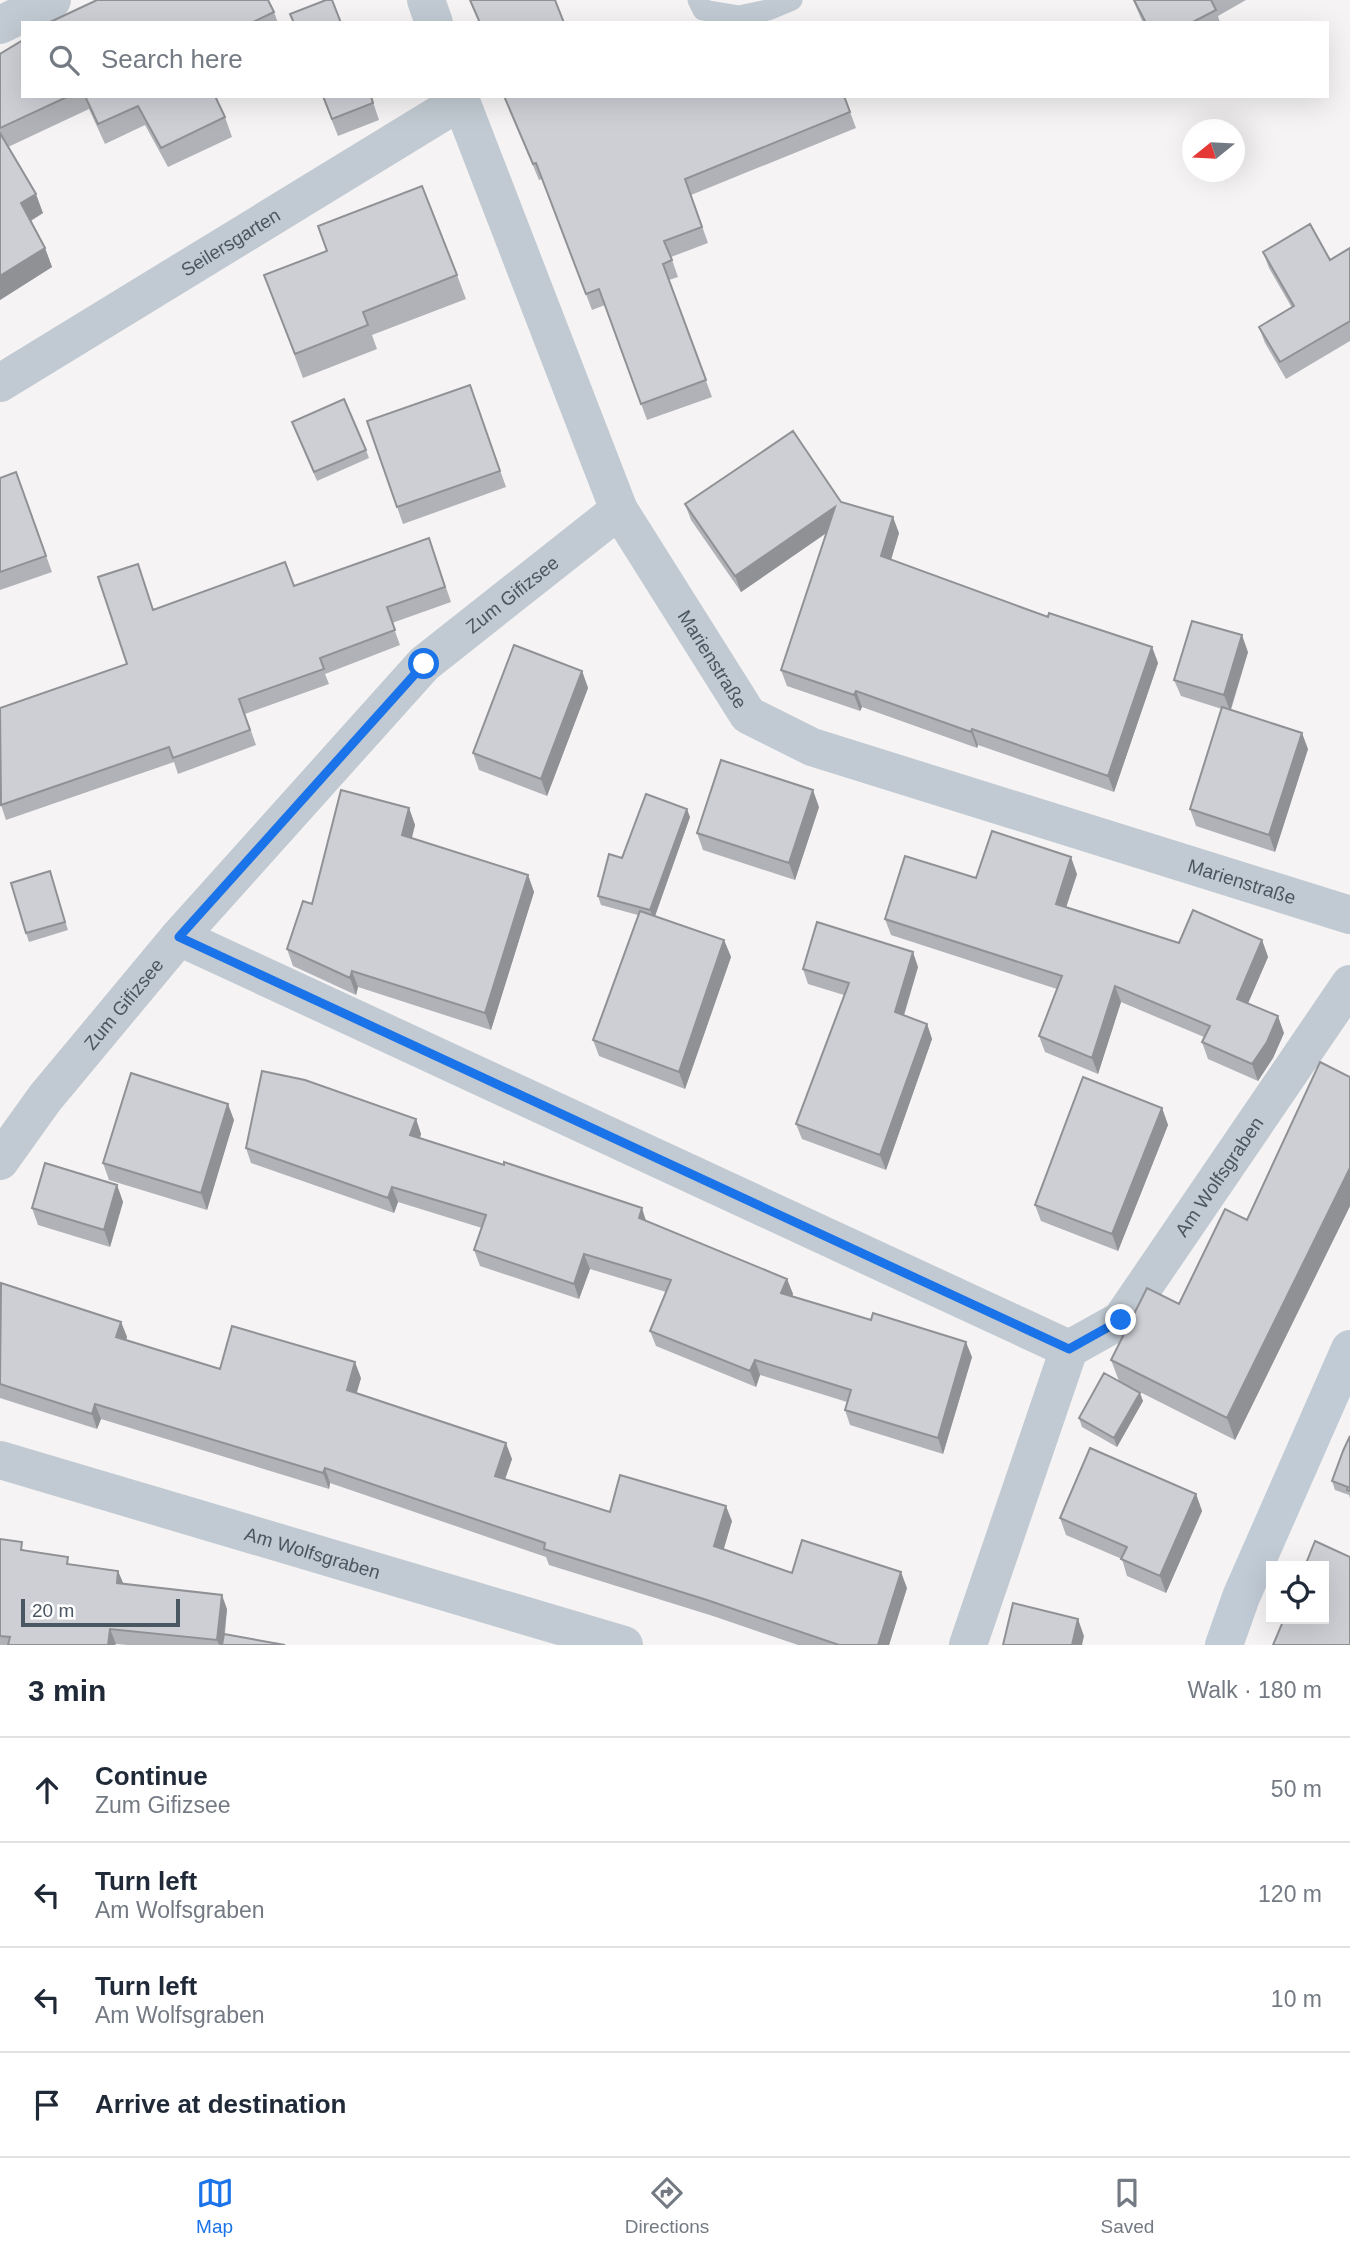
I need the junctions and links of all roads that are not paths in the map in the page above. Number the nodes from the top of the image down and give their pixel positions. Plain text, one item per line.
1 (52, 0) edge
2 (426, 0) edge
3 (698, 0) edge
4 (792, 0) edge
5 (433, 21) edge
6 (0, 25) edge
7 (460, 99) edge
8 (0, 383) edge
9 (619, 510) junction
10 (1350, 915) edge
11 (179, 937) junction
12 (1350, 984) edge
13 (0, 1161) edge
14 (1069, 1349) junction
15 (1350, 1349) edge
16 (0, 1460) edge
17 (624, 1645) edge
18 (968, 1645) edge
19 (1224, 1645) edge

1 - 6 street
2 - 5 street
3 - 4 lane
7 - 8 street, Seilersgarten
7 - 9 street, Marienstraße
9 - 10 street, Marienstraße
9 - 11 street, Zum Gifizsee
11 - 13 street, Zum Gifizsee
11 - 14 street
12 - 14 street, Am Wolfsgraben
14 - 18 street
15 - 19 street
16 - 17 street, Am Wolfsgraben

